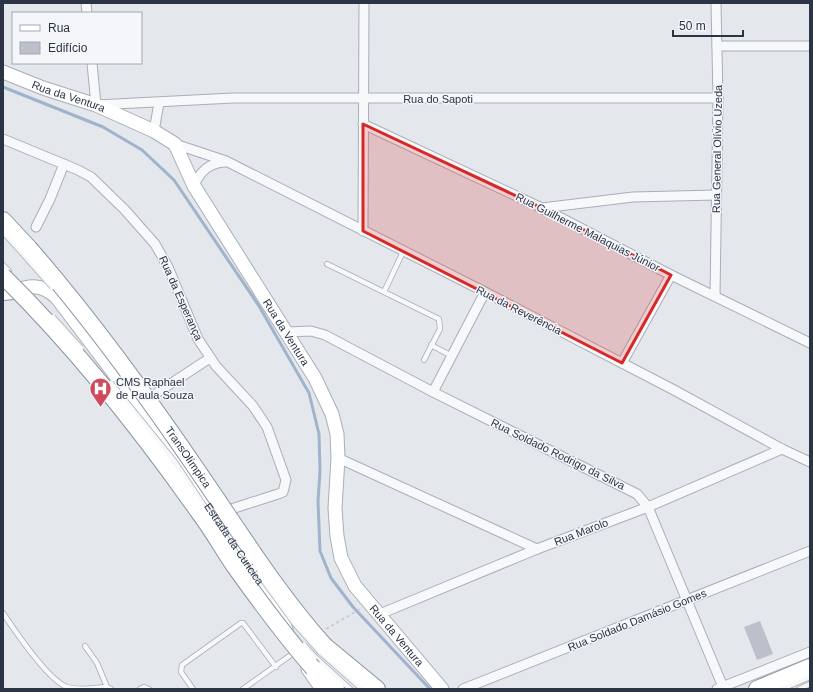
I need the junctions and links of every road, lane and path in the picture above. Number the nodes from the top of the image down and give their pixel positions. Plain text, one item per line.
1 (364, 3) edge
2 (716, 3) edge
3 (717, 46) junction
4 (810, 46) edge
5 (92, 64) edge
6 (3, 72) edge
7 (363, 98) junction
8 (718, 98) junction
9 (159, 103) junction
10 (96, 105) junction
11 (363, 124) junction
12 (154, 131) junction
13 (3, 139) edge
14 (175, 144) junction
15 (226, 161) junction
16 (64, 164) junction
17 (194, 186) junction
18 (716, 195) junction
19 (542, 208) junction
20 (3, 220) edge
21 (36, 227) dead end
22 (363, 231) junction
23 (3, 232) edge
24 (26, 250) junction
25 (403, 252) junction
26 (327, 264) dead end
27 (3, 265) edge
28 (671, 275) junction
29 (9, 283) edge
30 (384, 292) junction
31 (485, 292) junction
32 (31, 294) dead end
33 (715, 296) junction
34 (47, 310) dead end
35 (287, 332) junction
36 (810, 343) edge
37 (431, 345) junction
38 (86, 354) dead end
39 (452, 356) junction
40 (210, 358) junction
41 (424, 360) dead end
42 (622, 363) junction
43 (109, 381) dead end
44 (158, 392) dead end
45 (433, 392) junction
46 (782, 449) junction
47 (338, 458) junction
48 (810, 462) edge
49 (648, 507) junction
50 (214, 514) junction
51 (537, 549) junction
52 (810, 551) edge
53 (686, 600) junction
54 (359, 610) dead end
55 (3, 613) edge
56 (380, 614) junction
57 (351, 615) dead end
58 (293, 633) dead end
59 (297, 645) junction
60 (85, 646) dead end
61 (810, 652) edge
62 (318, 656) junction
63 (276, 666) junction
64 (810, 667) edge
65 (810, 677) edge
66 (810, 684) edge
67 (109, 688) edge
68 (720, 688) edge
69 (140, 689) edge
70 (149, 689) edge
71 (192, 689) edge
72 (243, 689) edge
73 (322, 689) edge
74 (336, 689) edge
75 (350, 689) edge
76 (362, 689) edge
77 (377, 689) edge
78 (442, 689) edge
79 (463, 689) edge
80 (757, 689) edge
81 (782, 689) edge
82 (799, 689) edge

1 - 7 street
2 - 3 street, Rua General Olívio Uzeda
3 - 4 street
3 - 8 street, Rua General Olívio Uzeda
5 - 10 street
6 - 10 street, Rua da Ventura
7 - 8 street, Rua do Sapoti
7 - 9 street, Rua do Sapoti
7 - 11 street
8 - 18 street, Rua General Olívio Uzeda
9 - 10 street, Rua do Sapoti
9 - 12 street
10 - 12 street, Rua da Ventura
11 - 19 street, Rua Guilherme Malaquias Júnior
11 - 22 street
12 - 14 street, Rua da Ventura
13 - 16 street, Rua da Esperança
14 - 15 street, Rua da Reverência
14 - 17 street, Rua da Ventura
15 - 17 street
15 - 22 street, Rua da Reverência
16 - 21 street
16 - 40 street, Rua da Esperança
17 - 35 street, Rua da Ventura
18 - 19 street
18 - 33 street, Rua General Olívio Uzeda
19 - 28 street, Rua Guilherme Malaquias Júnior
20 - 24 highway, TransOlímpica
22 - 25 street, Rua da Reverência
23 - 24 lane
24 - 62 highway, TransOlímpica, bridge
25 - 30 lane
25 - 31 street, Rua da Reverência
26 - 30 lane
27 - 29 lane
28 - 33 street, Rua Guilherme Malaquias Júnior
28 - 42 street
29 - 32 lane
29 - 50 street, Estrada da Curicica
29 - 62 highway, TransOlímpica, bridge
30 - 37 lane
31 - 39 street
31 - 42 street, Rua da Reverência
33 - 36 street, Rua Guilherme Malaquias Júnior
34 - 38 lane, bridge
35 - 45 street, Rua Soldado Rodrigo da Silva
35 - 47 street, Rua da Ventura
37 - 39 lane
37 - 41 lane
39 - 45 street
40 - 44 street
40 - 50 street, Rua da Esperança
42 - 46 street, Rua da Reverência
43 - 58 lane, TransOlímpica, bridge
45 - 49 street, Rua Soldado Rodrigo da Silva
46 - 48 street, Rua da Reverência
46 - 49 street, Rua Marolo
47 - 51 street
47 - 56 street, Rua da Ventura
49 - 51 street, Rua Marolo
49 - 53 street, Rua Soldado Rodrigo da Silva
50 - 59 street, Estrada da Curicica
51 - 56 street, Rua Marolo
52 - 53 street, Rua Soldado Damásio Gomes
53 - 68 street, Rua Soldado Rodrigo da Silva
53 - 79 street, Rua Soldado Damásio Gomes
54 - 57 path
55 - 67 lane
56 - 78 street, Rua da Ventura
59 - 62 lane, bridge
59 - 63 lane
59 - 73 street, Estrada da Curicica
60 - 67 lane
61 - 68 street
62 - 74 highway, TransOlímpica
62 - 75 lane
62 - 76 lane
62 - 77 highway, TransOlímpica
63 - 71 lane
63 - 72 lane
64 - 80 highway
65 - 81 lane
66 - 82 lane
69 - 70 lane

